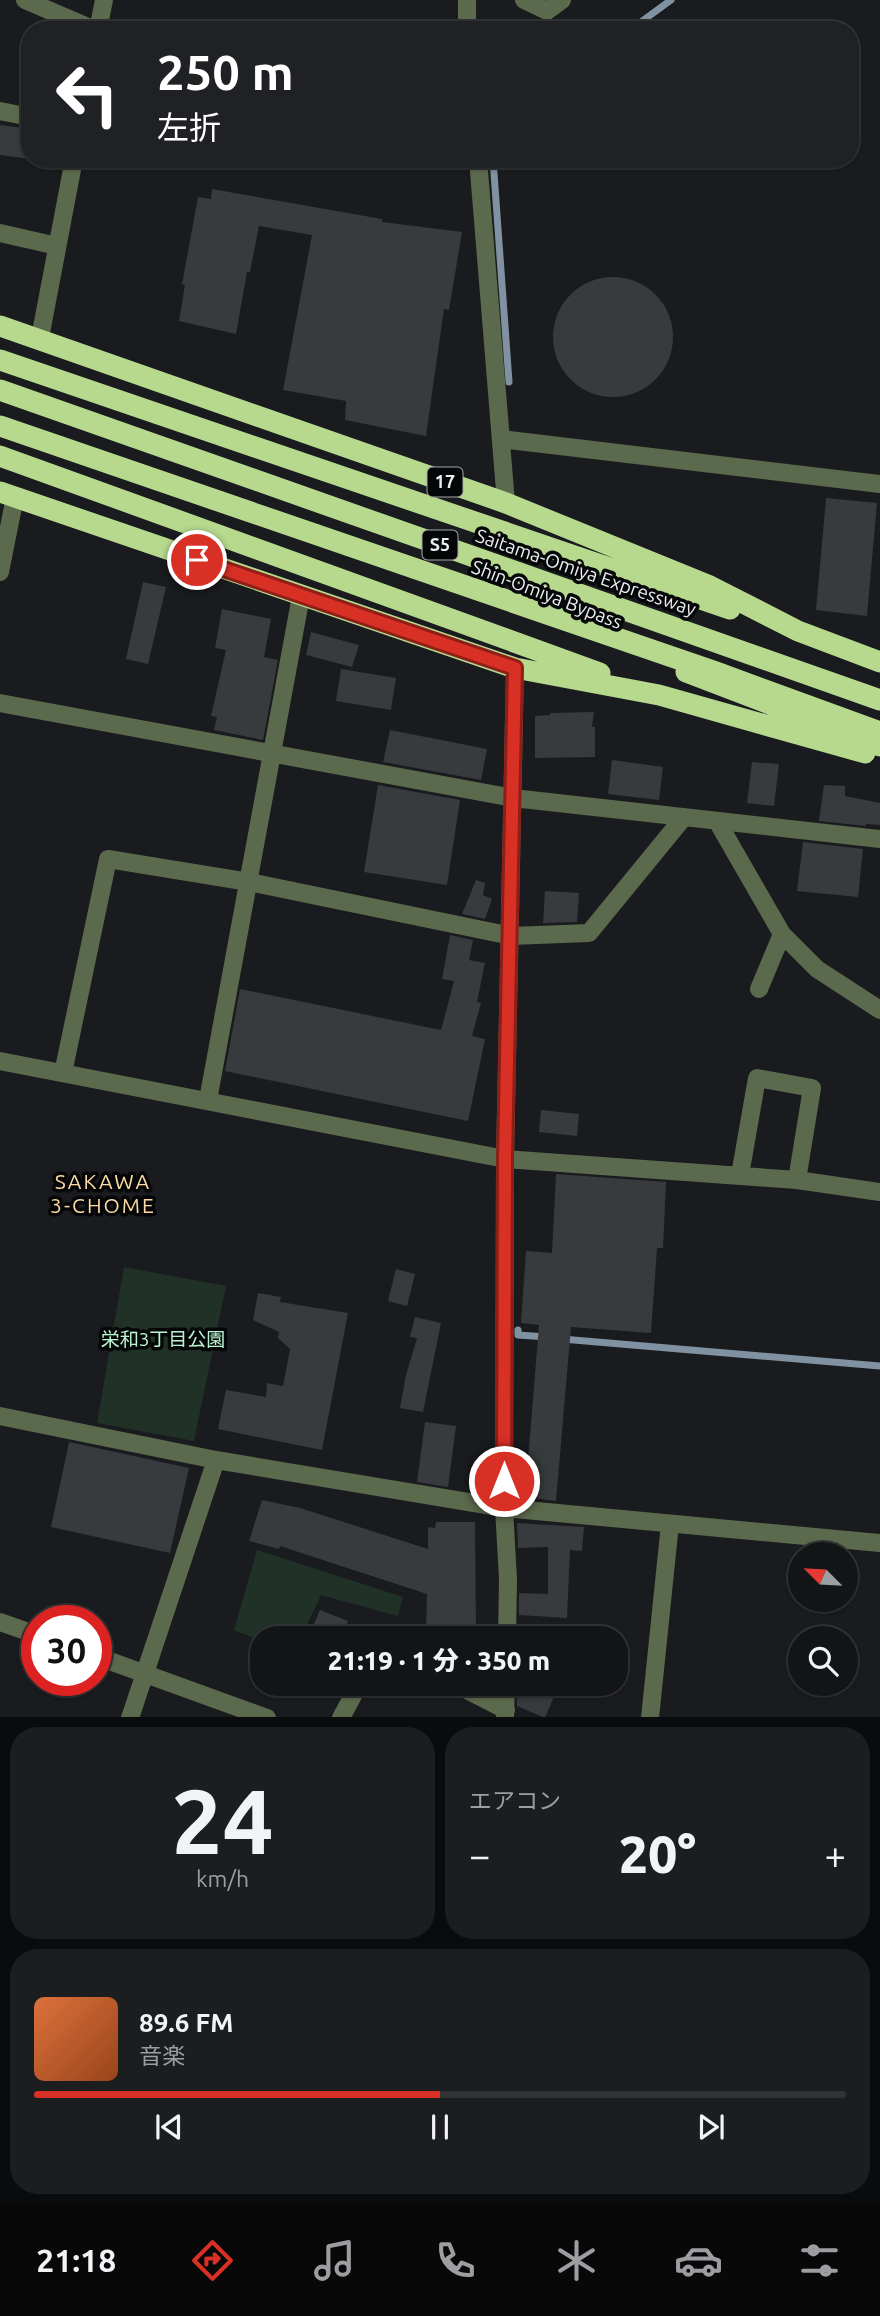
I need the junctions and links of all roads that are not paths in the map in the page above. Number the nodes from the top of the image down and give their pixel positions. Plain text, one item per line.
1 (25, 0) edge
2 (104, 0) edge
3 (467, 0) edge
4 (524, 0) edge
5 (562, 0) edge
6 (75, 21) edge
7 (99, 21) edge
8 (467, 21) edge
9 (0, 111) edge
10 (21, 115) edge
11 (72, 168) edge
12 (479, 168) edge
13 (0, 233) edge
14 (57, 246) junction
15 (0, 326) edge
16 (40, 338) junction
17 (0, 360) edge
18 (0, 390) edge
19 (0, 396) edge
20 (0, 417) edge
21 (0, 426) edge
22 (501, 439) junction
23 (0, 456) edge
24 (880, 484) edge
25 (8, 495) edge
26 (506, 503) junction
27 (0, 572) edge
28 (301, 596) junction
29 (798, 631) junction
30 (880, 662) edge
31 (515, 668) junction
32 (880, 689) edge
33 (659, 695) junction
34 (880, 700) edge
35 (0, 703) edge
36 (880, 732) edge
37 (880, 746) edge
38 (272, 754) junction
39 (880, 758) edge
40 (513, 798) junction
41 (684, 817) junction
42 (717, 821) junction
43 (880, 839) edge
44 (248, 882) junction
45 (782, 934) junction
46 (511, 936) junction
47 (759, 989) dead end
48 (880, 1010) edge
49 (0, 1061) edge
50 (63, 1073) junction
51 (208, 1100) junction
52 (505, 1158) junction
53 (740, 1175) junction
54 (797, 1180) junction
55 (880, 1192) edge
56 (0, 1416) edge
57 (216, 1460) junction
58 (504, 1508) junction
59 (670, 1524) junction
60 (880, 1543) edge
61 (0, 1622) edge
62 (507, 1626) edge
63 (21, 1629) edge
64 (112, 1661) edge
65 (144, 1672) junction
66 (352, 1696) edge
67 (475, 1696) edge
68 (506, 1696) edge
69 (507, 1715) edge
70 (130, 1717) edge
71 (267, 1717) edge
72 (341, 1717) edge
73 (650, 1717) edge

1 - 6 street
2 - 7 street
3 - 8 street
4 - 5 street
9 - 10 street
11 - 14 street
12 - 22 street
13 - 14 street
14 - 16 street
15 - 16 highway, 17
16 - 26 highway, 17
17 - 29 highway
18 - 34 highway, Saitama-Omiya Expressway / S5, bridge
19 - 32 highway, Shin-Omiya Bypass
20 - 37 highway, Shin-Omiya Bypass
21 - 36 highway, S5, bridge
22 - 24 street
22 - 26 street
23 - 33 highway
25 - 27 street
25 - 28 highway
26 - 29 highway, 17
28 - 31 highway
28 - 38 street
29 - 30 highway, 17
31 - 33 highway
31 - 40 street
33 - 39 highway
35 - 38 street
38 - 40 street
38 - 44 street
40 - 41 street
40 - 46 street
41 - 42 street
41 - 46 street
42 - 43 street
42 - 45 street
44 - 46 street
44 - 50 street
44 - 51 street
45 - 47 street
45 - 48 street
46 - 52 street
49 - 50 street
50 - 51 street
51 - 52 street
52 - 53 street
52 - 58 street
53 - 54 street
53 - 54 street
54 - 55 street
56 - 57 street
57 - 58 street
57 - 65 street
58 - 59 street
58 - 62 street
59 - 60 street
59 - 73 street
61 - 63 street
64 - 65 street
65 - 70 street
65 - 71 street
66 - 72 street
67 - 69 street
68 - 69 street

